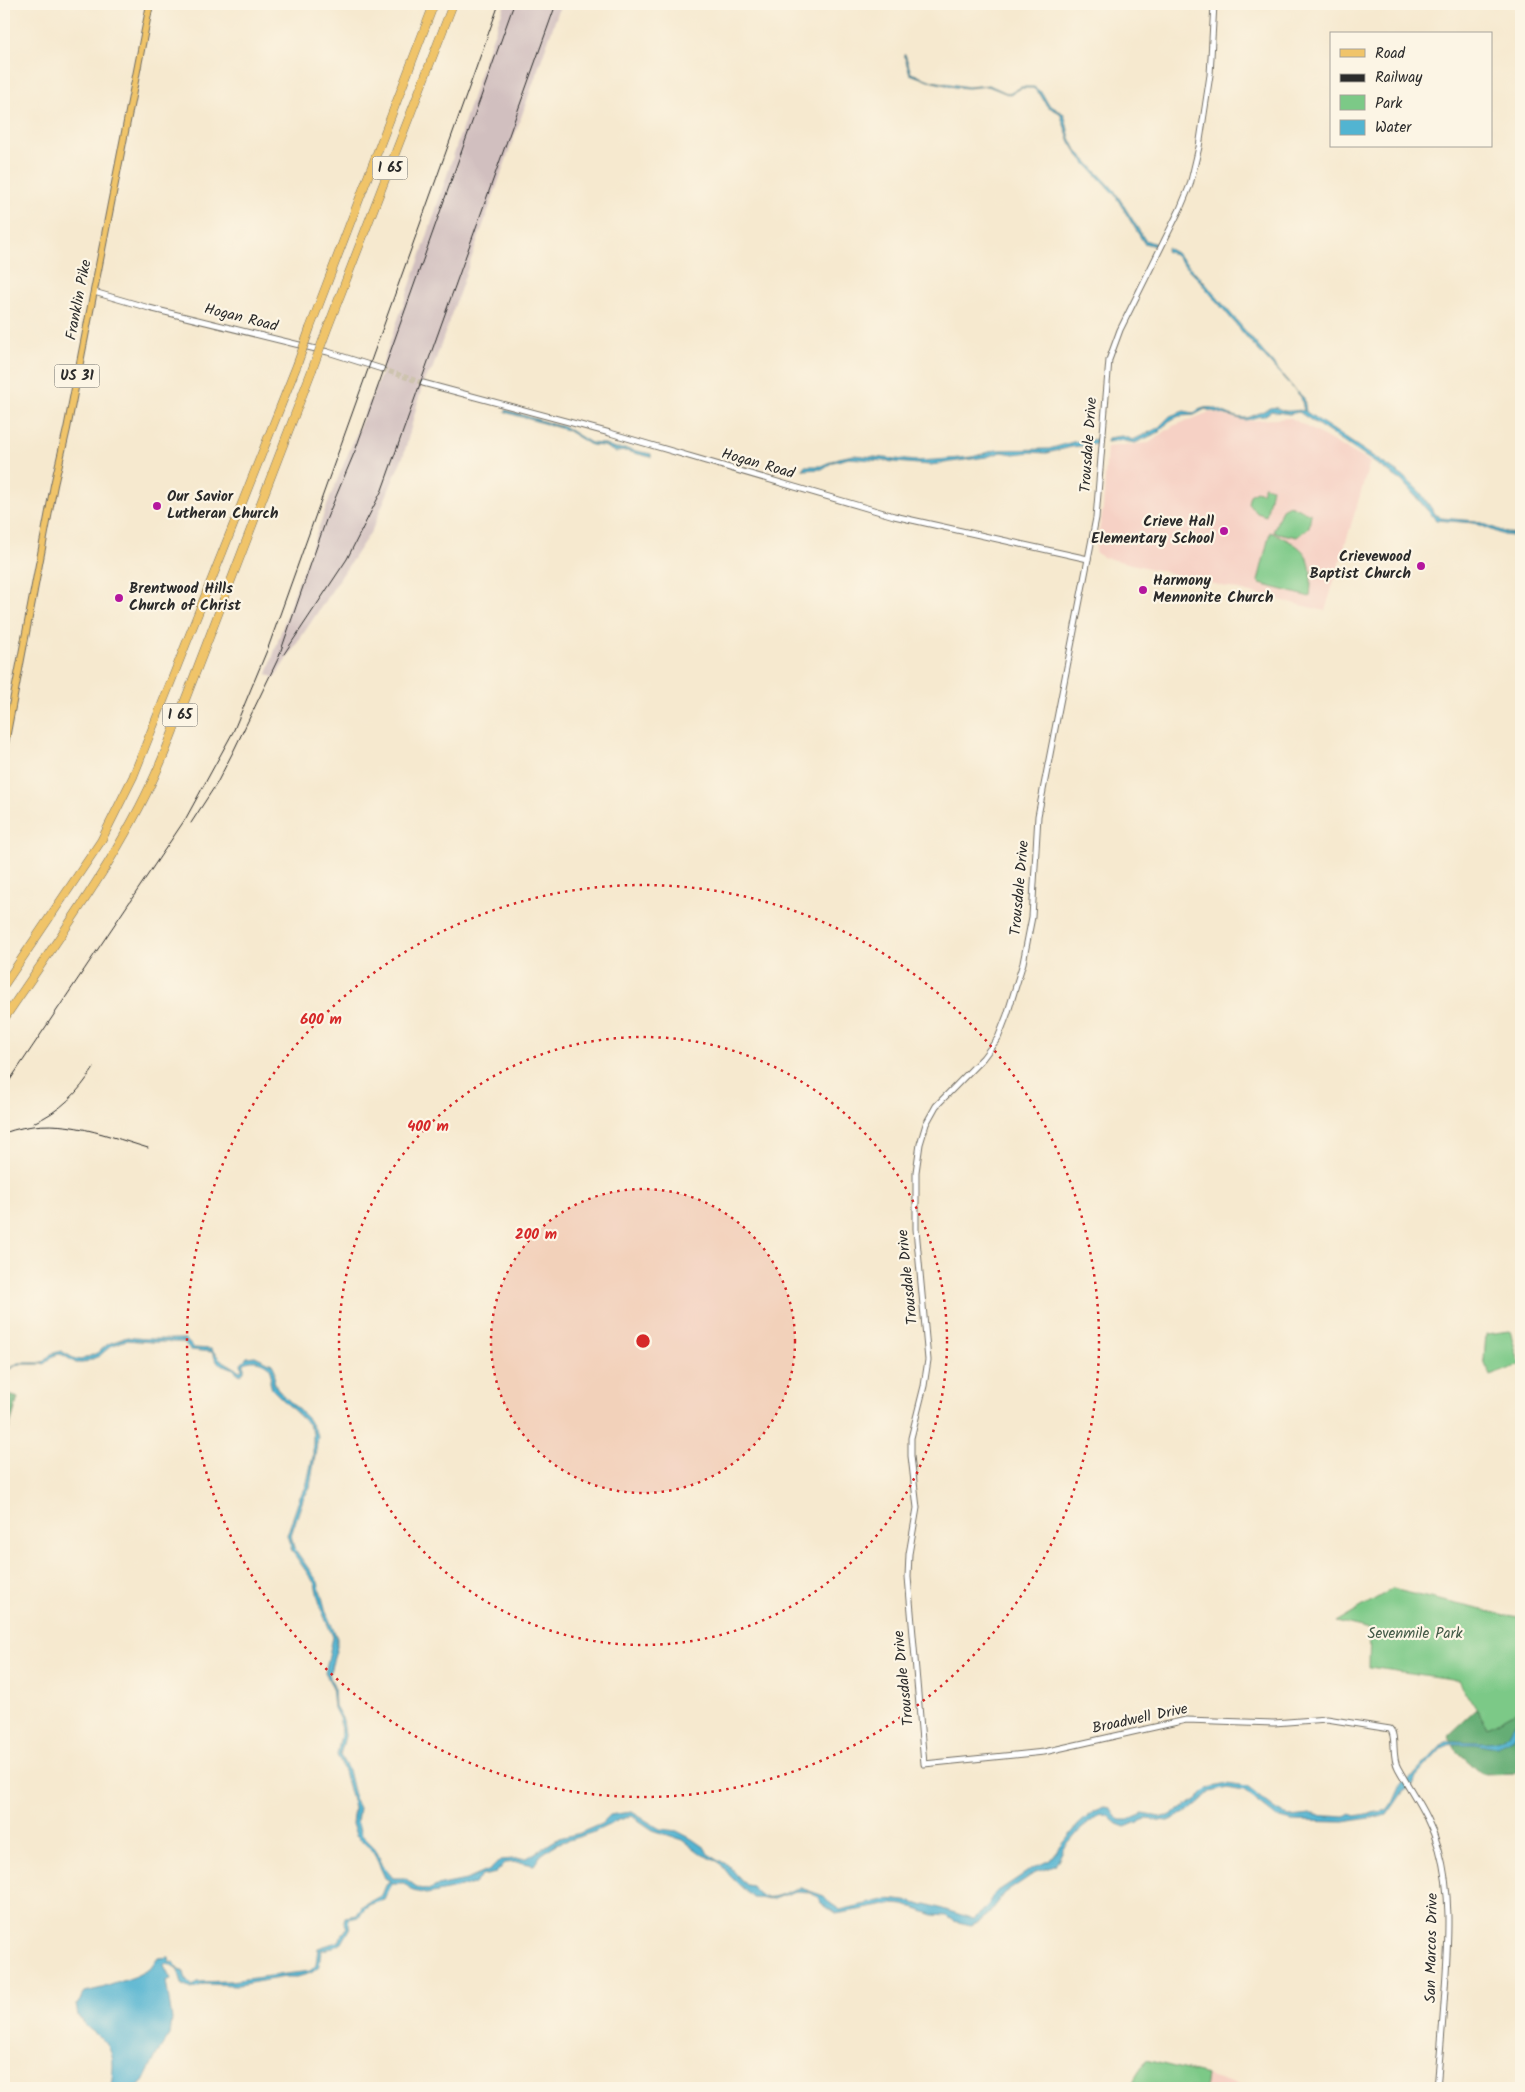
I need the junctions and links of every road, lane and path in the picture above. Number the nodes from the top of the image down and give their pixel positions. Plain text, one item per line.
1 (150, 4) edge
2 (434, 4) edge
3 (453, 4) edge
4 (1214, 4) edge
5 (94, 292) junction
6 (382, 369) tunnel mouth
7 (423, 382) tunnel mouth
8 (1088, 559) junction
9 (4, 749) edge
10 (4, 985) edge
11 (4, 1019) edge
12 (1391, 1730) joint
13 (924, 1764) joint
14 (1437, 2088) edge

1 - 5 main road, Franklin Pike / US 31
2 - 10 highway, I 65, bridge
3 - 11 highway, I 65, bridge
4 - 8 street, Trousdale Drive
5 - 6 street, Hogan Road
5 - 9 main road, Franklin Pike / US 31
7 - 8 street, Hogan Road
8 - 13 street, Trousdale Drive
12 - 13 street, Broadwell Drive
12 - 14 street, San Marcos Drive

